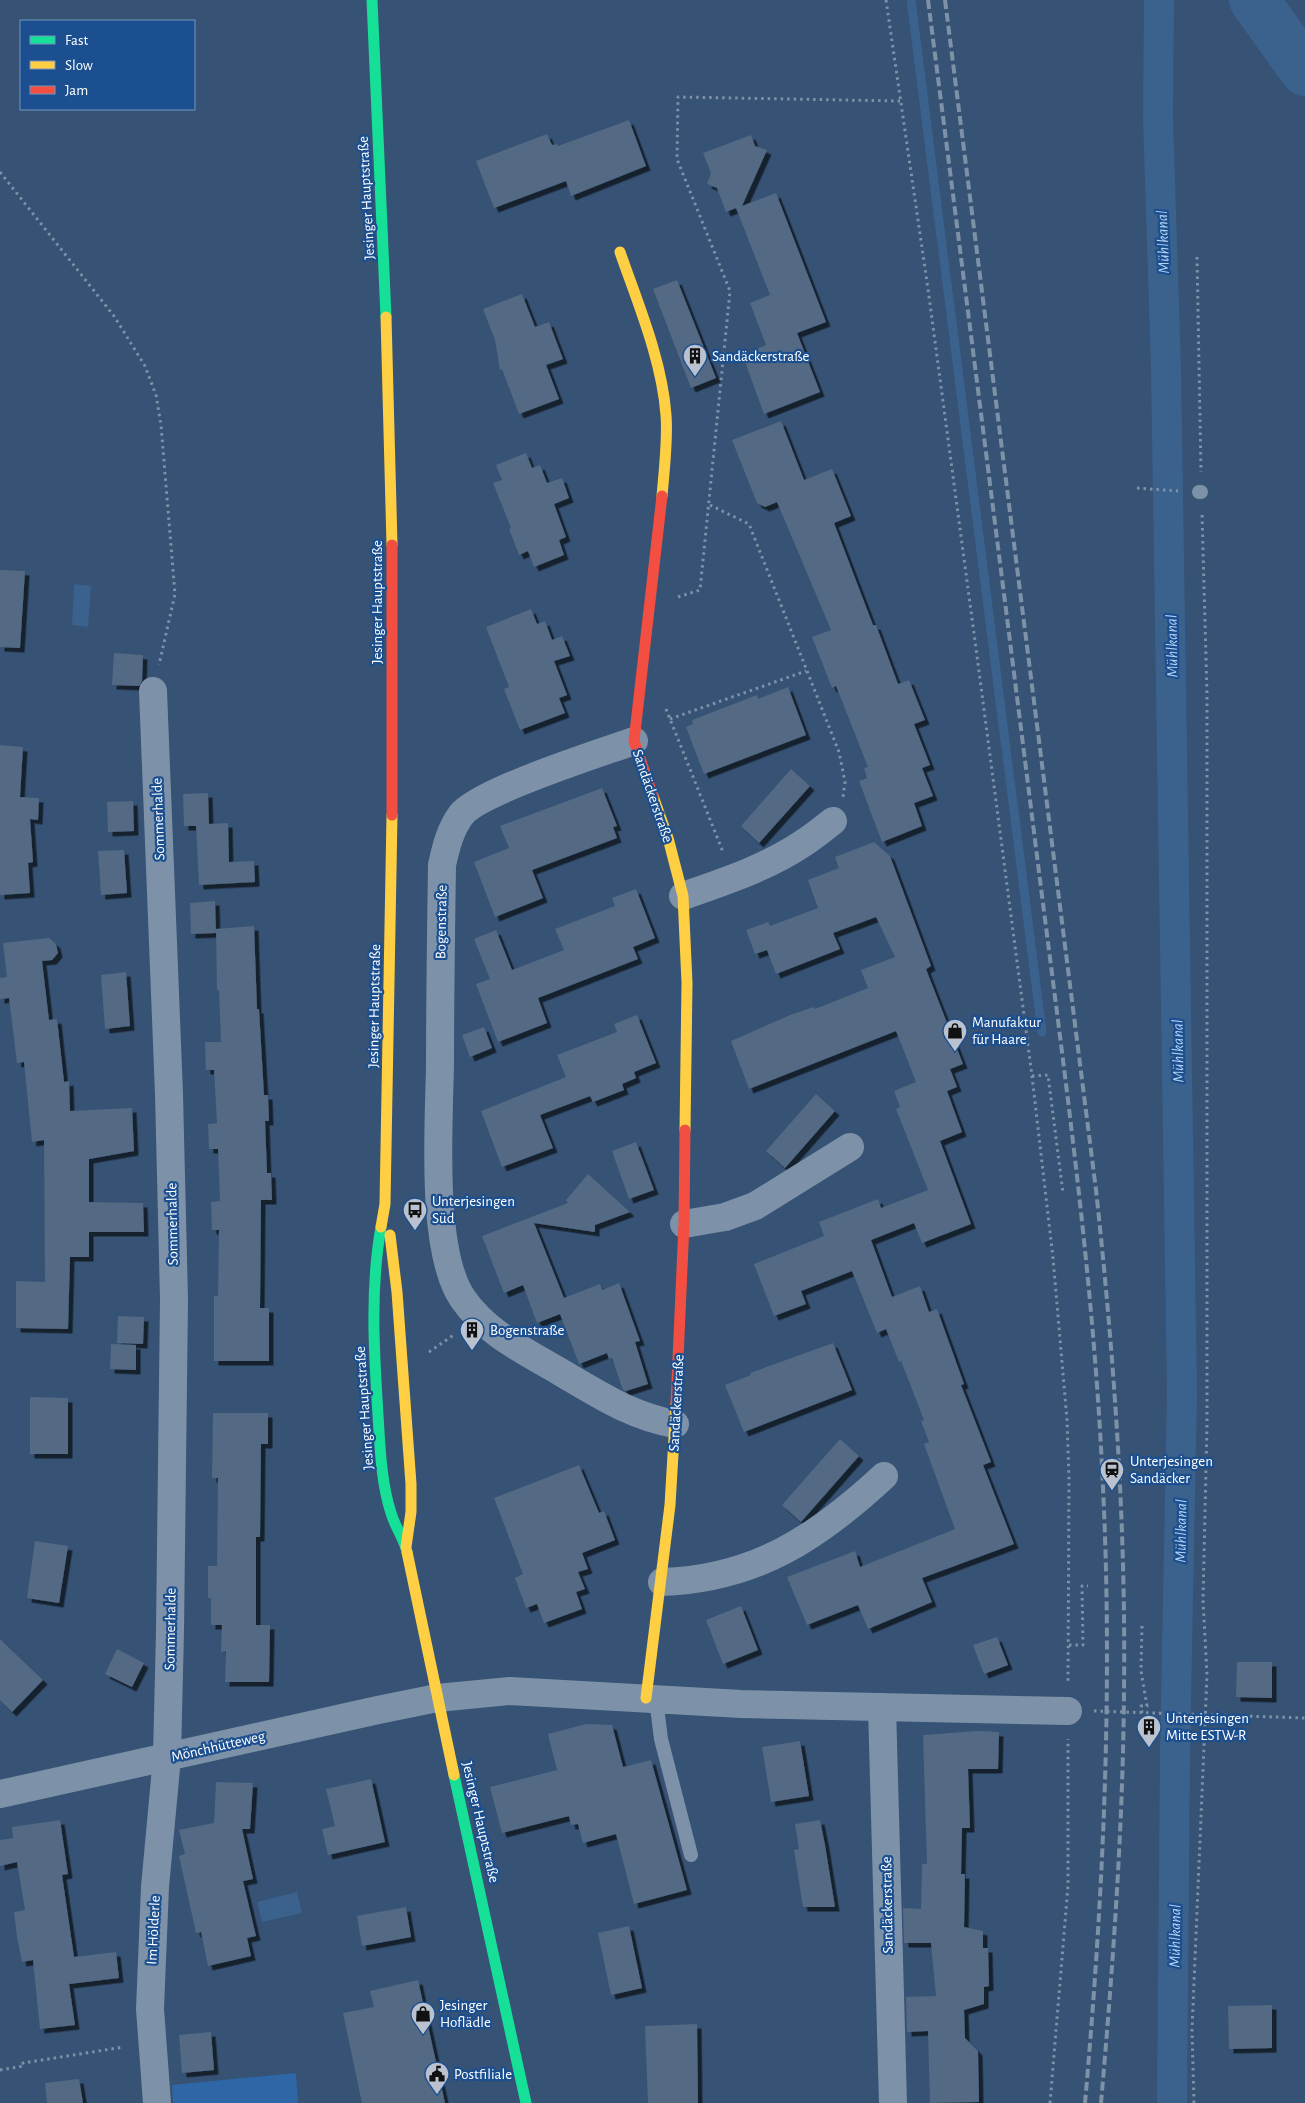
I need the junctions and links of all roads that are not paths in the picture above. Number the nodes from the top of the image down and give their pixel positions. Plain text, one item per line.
1 (372, 0) edge
2 (620, 252) dead end
3 (153, 690) road end
4 (634, 741) junction
5 (833, 821) road end
6 (683, 896) junction
7 (850, 1147) dead end
8 (385, 1204) junction
9 (684, 1224) junction
10 (675, 1424) junction
11 (884, 1476) dead end
12 (406, 1548) junction
13 (662, 1582) junction
14 (437, 1698) junction
15 (651, 1698) junction
16 (882, 1707) junction
17 (1068, 1711) road end
18 (167, 1758) junction
19 (0, 1794) edge
20 (691, 1856) dead end
21 (157, 2103) edge
22 (526, 2103) edge
23 (893, 2103) edge

1 - 8 main road, Jesinger Hauptstraße
2 - 4 main road, Sandäckerstraße
3 - 18 street, Sommerhalde
4 - 6 main road, Sandäckerstraße
4 - 10 street, Bogenstraße
5 - 6 street
6 - 9 main road, Sandäckerstraße
7 - 9 street
8 - 12 main road, Jesinger Hauptstraße
8 - 12 main road, Jesinger Hauptstraße
9 - 10 main road, Sandäckerstraße
10 - 13 main road, Sandäckerstraße
11 - 13 street
12 - 14 main road, Jesinger Hauptstraße
13 - 15 main road, Sandäckerstraße
14 - 15 street
14 - 18 street, Mönchhütteweg
14 - 22 main road, Jesinger Hauptstraße
15 - 16 street
15 - 20 lane
16 - 17 street
16 - 23 street, Sandäckerstraße
18 - 19 street, Mönchhütteweg
18 - 21 street, Im Hölderle

